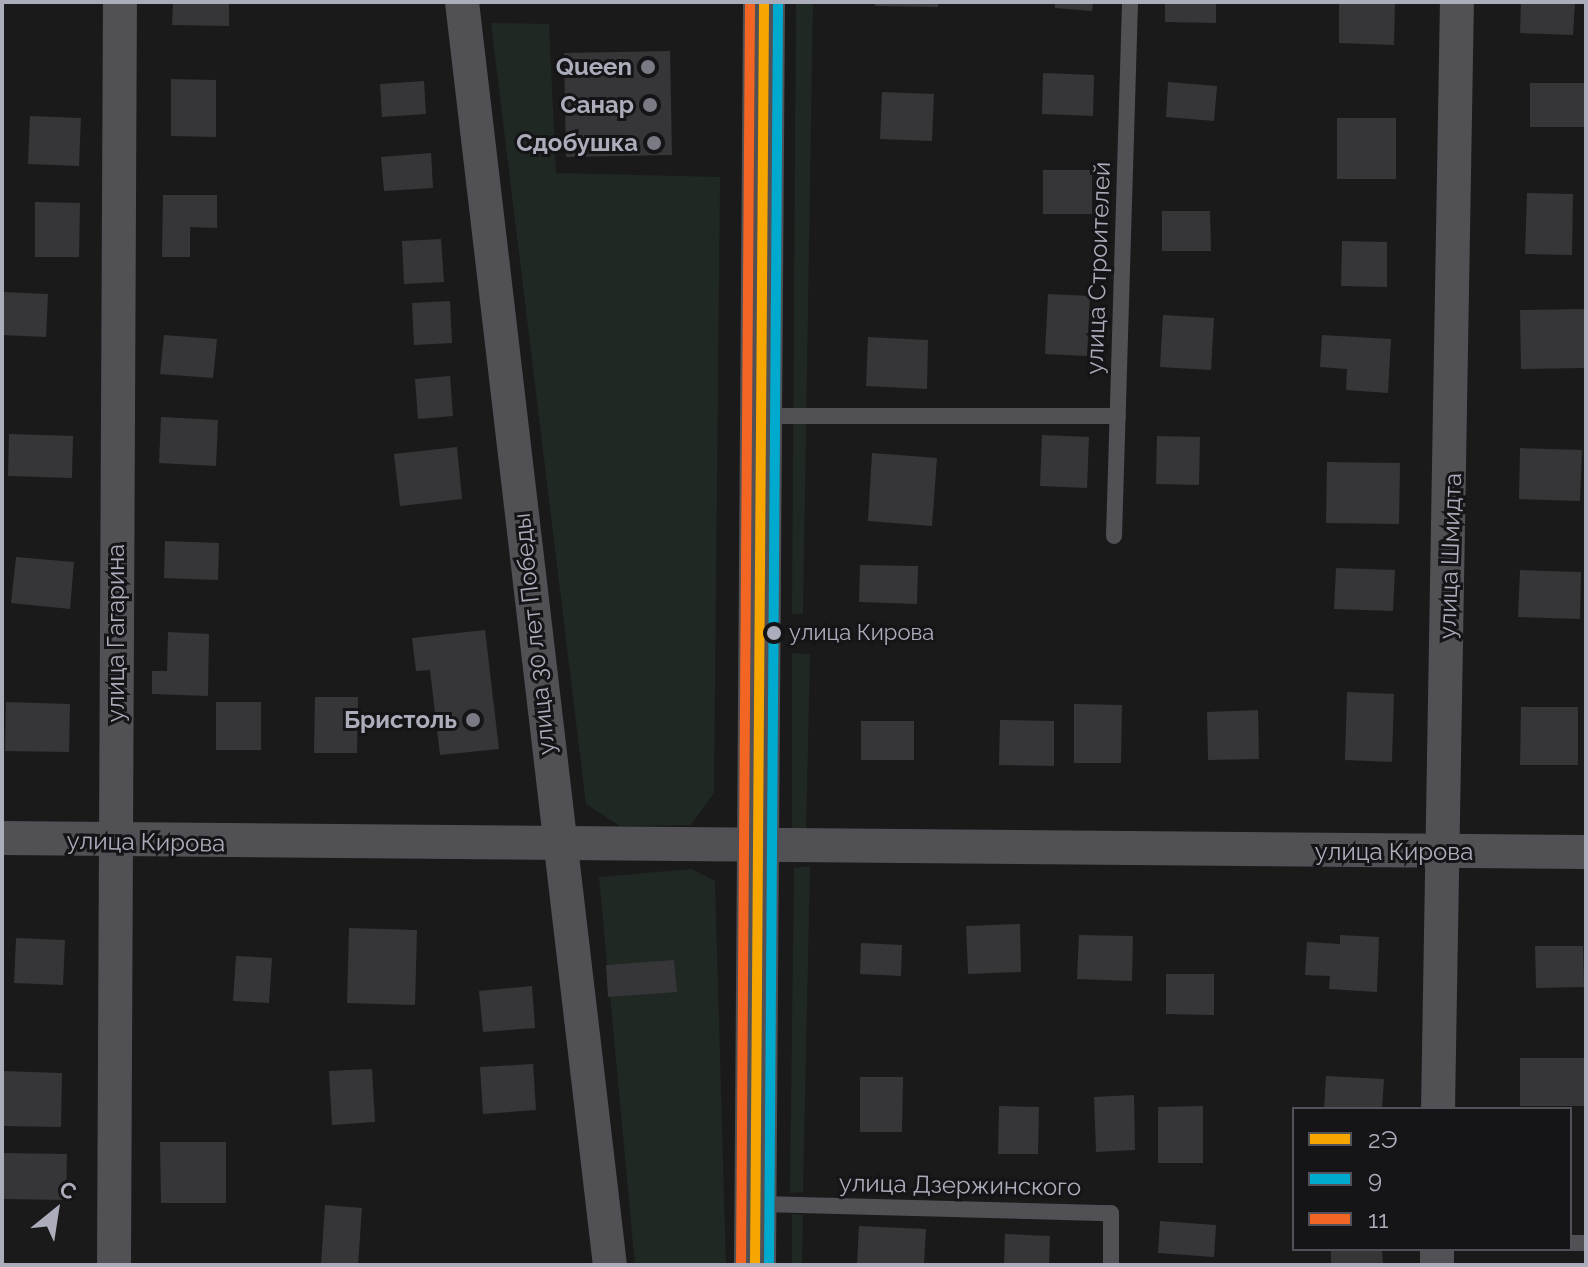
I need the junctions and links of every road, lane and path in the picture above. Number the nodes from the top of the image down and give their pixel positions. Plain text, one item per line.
1 (120, 2) edge
2 (462, 2) edge
3 (764, 2) edge
4 (1130, 2) edge
5 (1457, 2) edge
6 (761, 416) junction
7 (1118, 416) junction
8 (1114, 536) dead end
9 (2, 838) edge
10 (114, 843) junction
11 (557, 843) junction
12 (758, 847) junction
13 (1440, 852) junction
14 (1586, 852) edge
15 (1438, 1107) edge
16 (756, 1204) junction
17 (114, 1265) edge
18 (610, 1265) edge
19 (755, 1265) edge
20 (1111, 1265) edge

1 - 10 street, улица Гагарина
2 - 11 street, улица 30 лет Победы
3 - 6 street
4 - 7 lane, улица Строителей
5 - 13 street, улица Шмидта
6 - 7 lane
6 - 12 street
7 - 8 lane, улица Строителей
9 - 10 street, улица Кирова
10 - 11 street, улица Кирова
10 - 17 street, улица Гагарина
11 - 12 street, улица Кирова
11 - 18 street, улица 30 лет Победы
12 - 13 street, улица Кирова
12 - 16 street
13 - 14 street, улица Кирова
13 - 15 street, улица Шмидта
16 - 19 street
16 - 20 lane, улица Дзержинского

